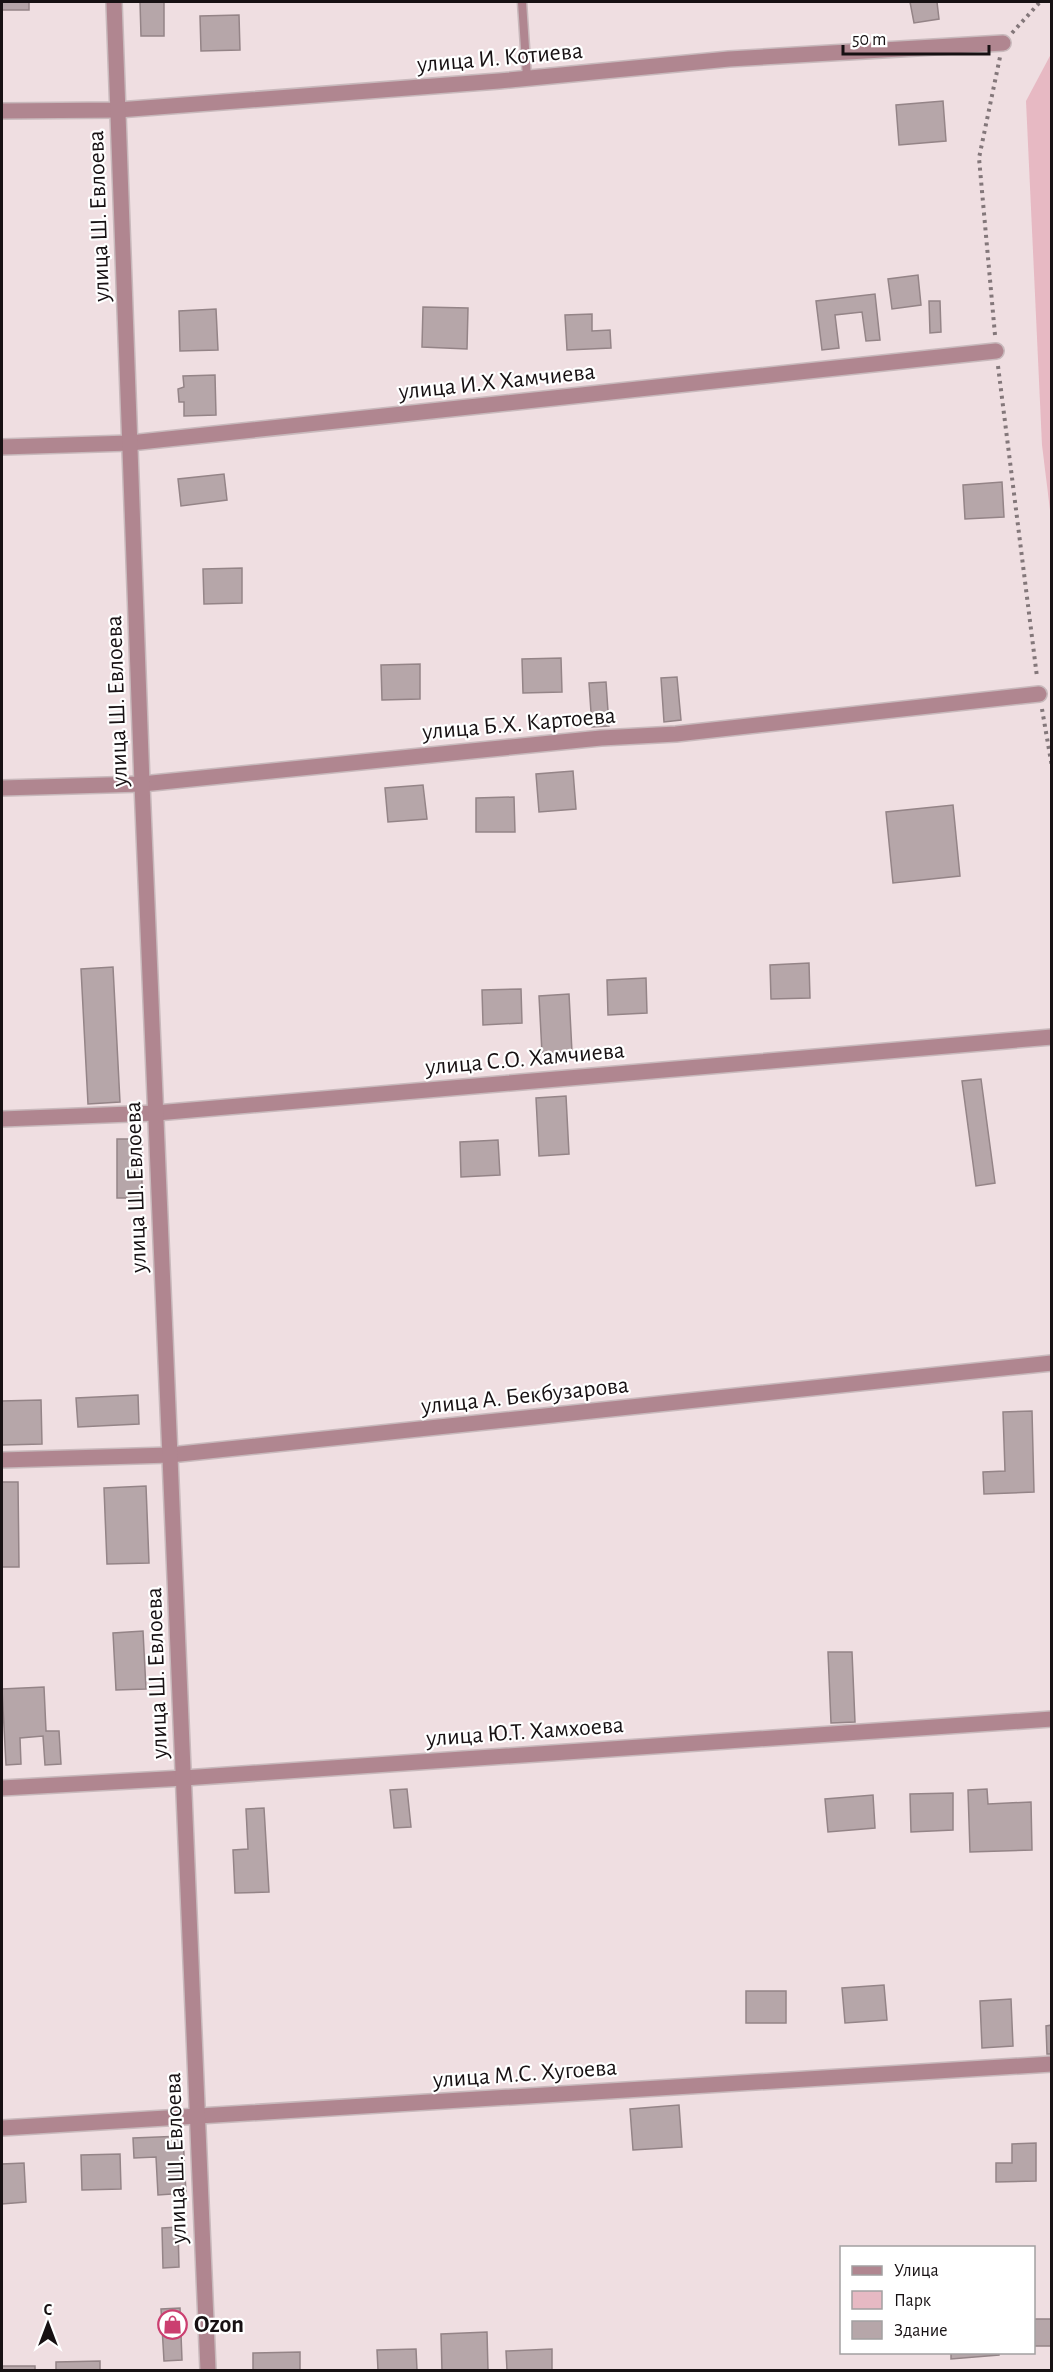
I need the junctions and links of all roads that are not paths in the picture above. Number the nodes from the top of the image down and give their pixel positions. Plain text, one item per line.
1 (114, 2) edge
2 (522, 2) edge
3 (1003, 43) road end
4 (527, 78) junction
5 (118, 110) junction
6 (2, 111) edge
7 (996, 351) road end
8 (130, 443) junction
9 (2, 447) edge
10 (1039, 694) road end
11 (142, 784) junction
12 (2, 788) edge
13 (1052, 1037) edge
14 (156, 1113) junction
15 (2, 1119) edge
16 (1052, 1363) edge
17 (170, 1455) junction
18 (2, 1460) edge
19 (1052, 1719) edge
20 (184, 1778) junction
21 (2, 1788) edge
22 (1052, 2064) edge
23 (196, 2117) junction
24 (2, 2128) edge
25 (208, 2370) edge

1 - 5 street, улица Ш. Евлоева
2 - 4 lane
3 - 4 street, улица И. Котиева
4 - 5 street, улица И. Котиева
5 - 6 street, улица И. Котиева
5 - 8 street, улица Ш. Евлоева
7 - 8 street, улица И.Х Хамчиева
8 - 9 street, улица И.Х Хамчиева
8 - 11 street, улица Ш. Евлоева
10 - 11 street, улица Б.Х. Картоева
11 - 12 street, улица Б.Х. Картоева
11 - 14 street, улица Ш. Евлоева
13 - 14 street, улица С.О. Хамчиева
14 - 15 street, улица С.О. Хамчиева
14 - 17 street, улица Ш. Евлоева
16 - 17 street, улица А. Бекбузарова
17 - 18 street, улица А. Бекбузарова
17 - 20 street, улица Ш. Евлоева
19 - 20 street, улица Ю.Т. Хамхоева
20 - 21 street, улица Ю.Т. Хамхоева
20 - 23 street, улица Ш. Евлоева
22 - 23 street, улица М.С. Хугоева
23 - 24 street, улица М.С. Хугоева
23 - 25 street, улица Ш. Евлоева

